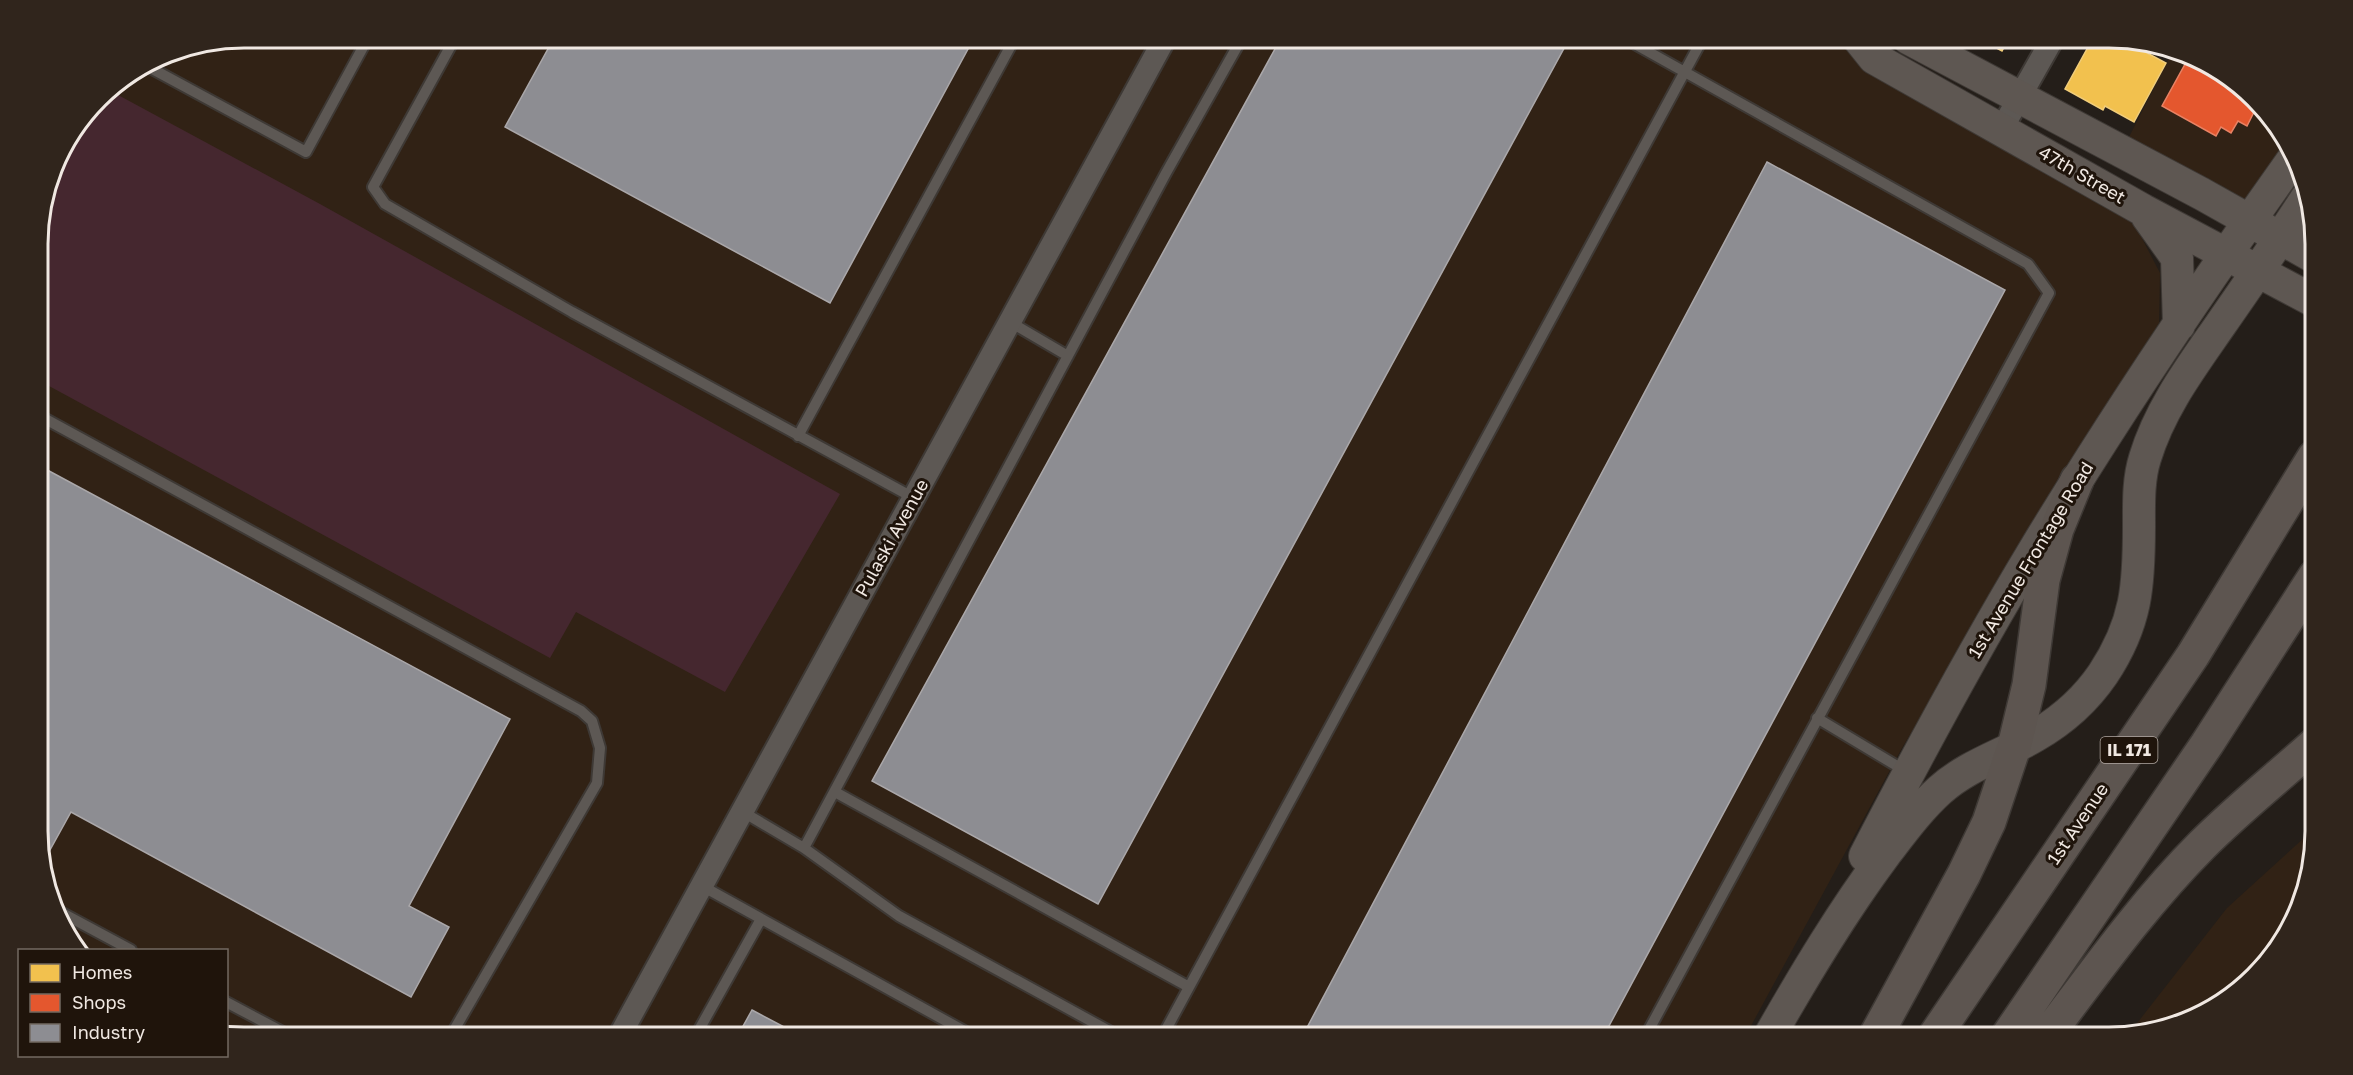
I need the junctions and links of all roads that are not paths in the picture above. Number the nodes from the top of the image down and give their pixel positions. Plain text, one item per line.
1 (363, 48) edge
2 (449, 48) edge
3 (1010, 48) edge
4 (1160, 48) edge
5 (1236, 48) edge
6 (1642, 48) edge
7 (1697, 48) edge
8 (1866, 48) edge
9 (1927, 48) edge
10 (2047, 48) edge
11 (154, 70) edge
12 (1683, 70) junction
13 (2020, 97) junction
14 (2001, 130) junction
15 (2288, 166) edge
16 (2301, 207) edge
17 (2143, 210) junction
18 (2250, 220) junction
19 (2280, 239) junction
20 (2305, 252) edge
21 (2227, 255) junction
22 (2257, 272) junction
23 (2305, 296) edge
24 (1010, 322) junction
25 (2179, 325) junction
26 (1068, 356) junction
27 (48, 420) edge
28 (798, 436) junction
29 (2305, 472) edge
30 (2077, 480) junction
31 (914, 498) junction
32 (2305, 592) edge
33 (1817, 717) junction
34 (2014, 747) junction
35 (2305, 753) edge
36 (1909, 772) junction
37 (835, 792) junction
38 (742, 812) junction
39 (804, 848) junction
40 (702, 886) junction
41 (68, 917) edge
42 (761, 919) junction
43 (127, 949) edge
44 (1803, 977) junction
45 (1189, 987) junction
46 (228, 1003) edge
47 (272, 1027) edge
48 (456, 1027) edge
49 (624, 1027) edge
50 (701, 1027) edge
51 (957, 1027) edge
52 (1102, 1027) edge
53 (1167, 1027) edge
54 (1650, 1027) edge
55 (1774, 1027) edge
56 (1880, 1027) edge
57 (1941, 1027) edge
58 (2014, 1027) edge
59 (2054, 1027) edge

1 - 11 lane
2 - 28 lane
3 - 28 lane
4 - 24 street, Pulaski Avenue
5 - 26 lane
6 - 12 lane
7 - 12 lane
8 - 14 street, 47th Street
9 - 13 street
10 - 13 street
12 - 33 lane
12 - 45 lane
13 - 14 street
13 - 18 street
14 - 17 street, 47th Street
15 - 18 street, 1st Avenue Frontage Road
16 - 19 street, 1st Avenue Frontage Road
17 - 21 street, 47th Street
17 - 25 street
18 - 19 street
18 - 21 street, 1st Avenue Frontage Road
19 - 20 street
19 - 22 street, 1st Avenue Frontage Road
21 - 22 street, 47th Street
21 - 25 street, 1st Avenue Frontage Road
22 - 23 street, 47th Street
22 - 34 street, 1st Avenue Frontage Road
24 - 26 lane
24 - 31 street, Pulaski Avenue
25 - 30 street, 1st Avenue Frontage Road
26 - 37 lane
27 - 48 lane
28 - 31 lane
29 - 57 main road, 1st Avenue / IL 171
30 - 34 main road
30 - 36 street, 1st Avenue Frontage Road
31 - 38 street, Pulaski Avenue
32 - 58 main road
33 - 36 lane
33 - 54 lane
34 - 44 street, 1st Avenue Frontage Road
34 - 56 main road
35 - 59 main road
36 - 44 street, 1st Avenue Frontage Road
37 - 39 lane
37 - 45 lane
38 - 39 lane
38 - 40 street, Pulaski Avenue
39 - 52 lane
40 - 42 lane
40 - 49 street, Pulaski Avenue
41 - 43 lane
42 - 50 lane
42 - 51 lane
44 - 55 street, 1st Avenue Frontage Road
45 - 53 lane
46 - 47 lane

